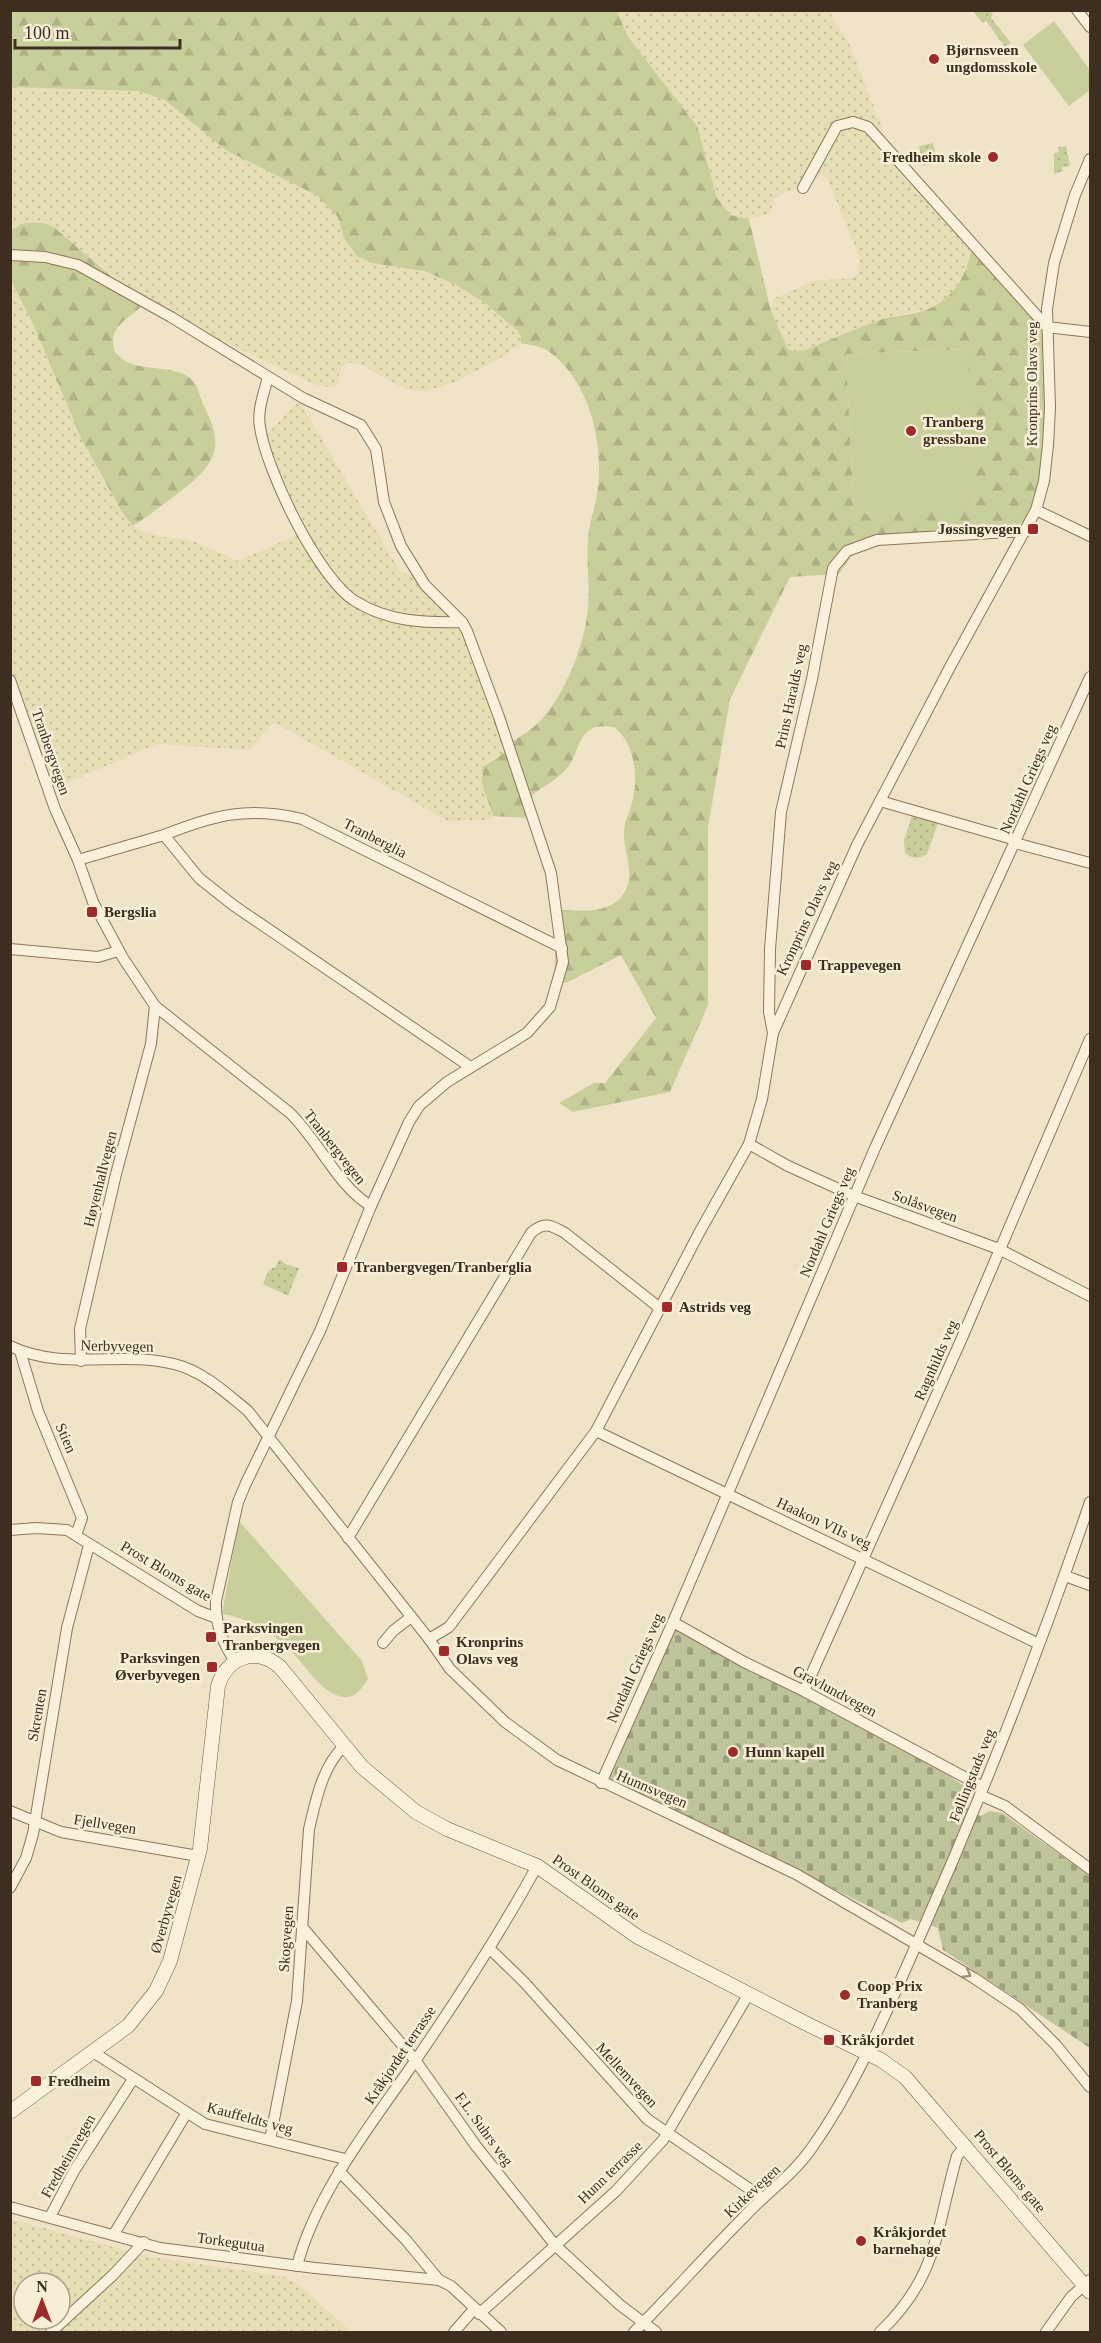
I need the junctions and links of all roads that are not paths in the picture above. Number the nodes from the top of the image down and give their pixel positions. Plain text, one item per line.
1 (1077, 10) edge
2 (1090, 27) edge
3 (1090, 159) edge
4 (803, 188) dead end
5 (10, 255) edge
6 (1047, 327) junction
7 (1090, 332) edge
8 (268, 377) junction
9 (1036, 510) junction
10 (1026, 531) junction
11 (1090, 536) edge
12 (462, 622) junction
13 (1090, 677) edge
14 (10, 680) edge
15 (880, 801) junction
16 (164, 835) junction
17 (1016, 841) junction
18 (78, 860) junction
19 (1090, 863) edge
20 (562, 948) junction
21 (10, 949) edge
22 (118, 951) junction
23 (156, 1006) junction
24 (773, 1033) junction
25 (1090, 1039) edge
26 (469, 1066) junction
27 (749, 1144) junction
28 (854, 1196) junction
29 (370, 1206) junction
30 (999, 1249) junction
31 (1090, 1296) edge
32 (661, 1309) junction
33 (15, 1348) edge
34 (81, 1361) junction
35 (596, 1431) junction
36 (270, 1439) junction
37 (727, 1494) junction
38 (1090, 1502) edge
39 (10, 1530) edge
40 (76, 1535) junction
41 (348, 1538) junction
42 (90, 1545) junction
43 (862, 1557) junction
44 (1065, 1576) junction
45 (1090, 1585) edge
46 (411, 1617) junction
47 (217, 1618) junction
48 (673, 1622) junction
49 (429, 1639) junction
50 (383, 1643) dead end
51 (1039, 1644) junction
52 (235, 1661) junction
53 (804, 1691) junction
54 (344, 1746) junction
55 (601, 1783) junction
56 (981, 1791) junction
57 (10, 1811) edge
58 (34, 1823) junction
59 (198, 1856) junction
60 (537, 1866) junction
61 (1090, 1869) edge
62 (10, 1887) edge
63 (303, 1928) junction
64 (916, 1945) junction
65 (489, 1948) junction
66 (748, 1995) junction
67 (93, 2052) junction
68 (867, 2053) junction
69 (415, 2060) junction
70 (133, 2079) junction
71 (1090, 2087) edge
72 (10, 2112) edge
73 (186, 2114) junction
74 (668, 2133) junction
75 (270, 2140) junction
76 (966, 2145) junction
77 (345, 2159) junction
78 (339, 2172) junction
79 (763, 2198) junction
80 (10, 2207) edge
81 (50, 2217) junction
82 (114, 2234) junction
83 (144, 2242) junction
84 (555, 2245) junction
85 (297, 2266) junction
86 (439, 2280) junction
87 (1088, 2286) edge
88 (477, 2312) junction
89 (643, 2323) junction
90 (51, 2332) edge
91 (454, 2332) edge
92 (501, 2332) edge
93 (634, 2332) edge
94 (656, 2332) edge
95 (880, 2332) edge
96 (1046, 2332) edge

1 - 2 street
3 - 6 street, Kronprins Olavs veg
4 - 6 street
5 - 8 street
6 - 7 street
6 - 9 street, Kronprins Olavs veg
8 - 12 street
8 - 12 street
9 - 10 street, Kronprins Olavs veg
9 - 11 street
10 - 15 street, Kronprins Olavs veg
10 - 24 street, Prins Haralds veg
12 - 20 street
13 - 17 street, Nordahl Griegs veg
14 - 18 street, Tranbergvegen
15 - 17 street
15 - 24 street, Kronprins Olavs veg
16 - 18 street, Tranberglia
16 - 20 street, Tranberglia
16 - 26 street
17 - 19 street
17 - 28 street, Nordahl Griegs veg
18 - 22 street, Tranbergvegen
20 - 26 street
21 - 22 street
22 - 23 street, Tranbergvegen
23 - 29 street, Tranbergvegen
23 - 34 street, Høyenhallvegen
24 - 27 street, Kronprins Olavs veg
25 - 30 street, Ragnhilds veg
26 - 29 street
27 - 28 street, Solåsvegen
27 - 32 street, Kronprins Olavs veg
28 - 30 street, Solåsvegen
28 - 37 street, Nordahl Griegs veg
29 - 36 street
30 - 31 street, Solåsvegen
30 - 43 street, Ragnhilds veg
32 - 35 street, Kronprins Olavs veg
32 - 41 street
33 - 34 street, Nerbyvegen
33 - 40 street, Stien
34 - 36 street, Nerbyvegen
35 - 37 street, Haakon VIIs veg
35 - 49 street, Kronprins Olavs veg
36 - 41 street, Hunnsvegen
36 - 47 street
37 - 43 street, Haakon VIIs veg
37 - 48 street, Nordahl Griegs veg
38 - 44 street, Føllingstads veg
39 - 40 street, Prost Bloms gate
40 - 42 street, Prost Bloms gate
41 - 46 street, Hunnsvegen
42 - 47 street, Prost Bloms gate
42 - 58 street, Skrenten
43 - 51 street, Haakon VIIs veg
43 - 53 street, Ragnhilds veg
44 - 45 street
44 - 51 street, Føllingstads veg
46 - 49 street, Hunnsvegen
46 - 50 street
47 - 52 street, Prost Bloms gate
48 - 53 street, Gravlundvegen
48 - 55 street, Nordahl Griegs veg
49 - 55 street, Hunnsvegen
51 - 56 street, Føllingstads veg
52 - 54 main road, Prost Bloms gate
52 - 59 main road, Øverbyvegen
53 - 56 street, Gravlundvegen
54 - 60 main road, Prost Bloms gate
54 - 63 street, Skogvegen
55 - 64 street, Hunnsvegen
56 - 61 street, Gravlundvegen
56 - 64 street, Føllingstads veg
57 - 58 street, Fjellvegen
58 - 59 street, Fjellvegen
58 - 62 street, Skrenten
59 - 67 main road, Øverbyvegen
60 - 65 street, Kråkjordet terrasse
60 - 66 main road, Prost Bloms gate
63 - 69 street, F.L. Suhrs veg
63 - 75 street, Skogvegen
64 - 68 street, Føllingstads veg
64 -> 71 street, Hunnsvegen
65 - 69 street, Kråkjordet terrasse
65 - 74 street, Mellemvegen
66 - 68 main road, Prost Bloms gate
66 - 74 street, Hunn terrasse
67 - 70 street, Kauffeldts veg
67 - 72 main road, Øverbyvegen
68 - 76 main road, Prost Bloms gate
68 - 79 street, Kirkevegen
69 - 77 street, Kråkjordet terrasse
69 - 84 street, F.L. Suhrs veg
70 - 73 street, Kauffeldts veg
70 - 81 street, Fredheimvegen
73 - 75 street, Kauffeldts veg
73 - 82 street
74 - 79 street, Mellemvegen
74 - 84 street, Hunn terrasse
75 - 77 street, Kauffeldts veg
76 - 87 main road, Prost Bloms gate
76 - 95 street
77 - 78 street, Kråkjordet terrasse
78 - 85 street, Kråkjordet terrasse
78 - 86 street
79 - 89 street, Kirkevegen
80 - 81 street, Torkegutua
81 - 82 street, Torkegutua
82 - 83 street, Torkegutua
83 - 85 street, Torkegutua
83 - 90 street
84 - 88 street, Hunn terrasse
84 - 89 street, F.L. Suhrs veg
85 - 86 street, Torkegutua
86 - 88 street, Torkegutua
87 - 96 street
88 - 91 street, Hunn terrasse
88 - 92 street
89 - 93 street, Kirkevegen
89 - 94 street, F.L. Suhrs veg

